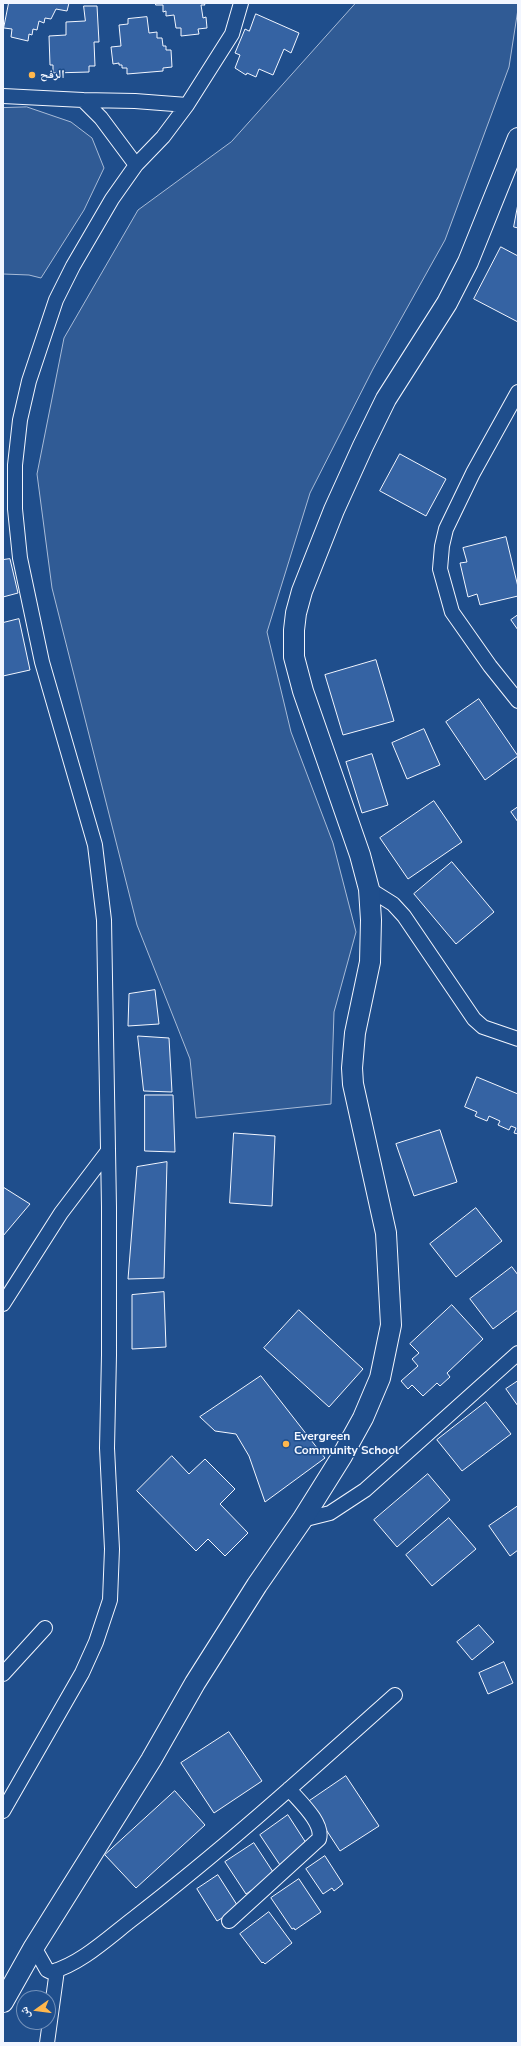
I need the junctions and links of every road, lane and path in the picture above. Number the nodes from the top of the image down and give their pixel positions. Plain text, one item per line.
1 (241, 3) edge
2 (3, 96) edge
3 (83, 100) junction
4 (187, 105) junction
5 (518, 138) edge
6 (136, 165) junction
7 (518, 392) edge
8 (518, 701) edge
9 (370, 889) junction
10 (518, 1039) edge
11 (108, 1151) junction
12 (3, 1304) edge
13 (518, 1353) edge
14 (302, 1520) junction
15 (44, 1628) dead end
16 (3, 1674) edge
17 (395, 1695) dead end
18 (289, 1789) junction
19 (3, 1811) edge
20 (229, 1921) dead end
21 (34, 1947) junction
22 (57, 1970) junction
23 (3, 2002) edge
24 (47, 2043) edge

1 - 4 street
2 - 3 street
3 - 4 street
3 - 6 street
4 - 6 street
5 - 9 street
6 - 11 street
7 - 8 street
9 - 10 street
9 - 14 street
11 - 12 street
11 - 19 street
13 - 14 street
14 - 21 street
15 - 16 street
17 - 18 street
18 - 20 street
18 - 22 street
21 - 22 street
21 - 23 street
22 - 24 street

